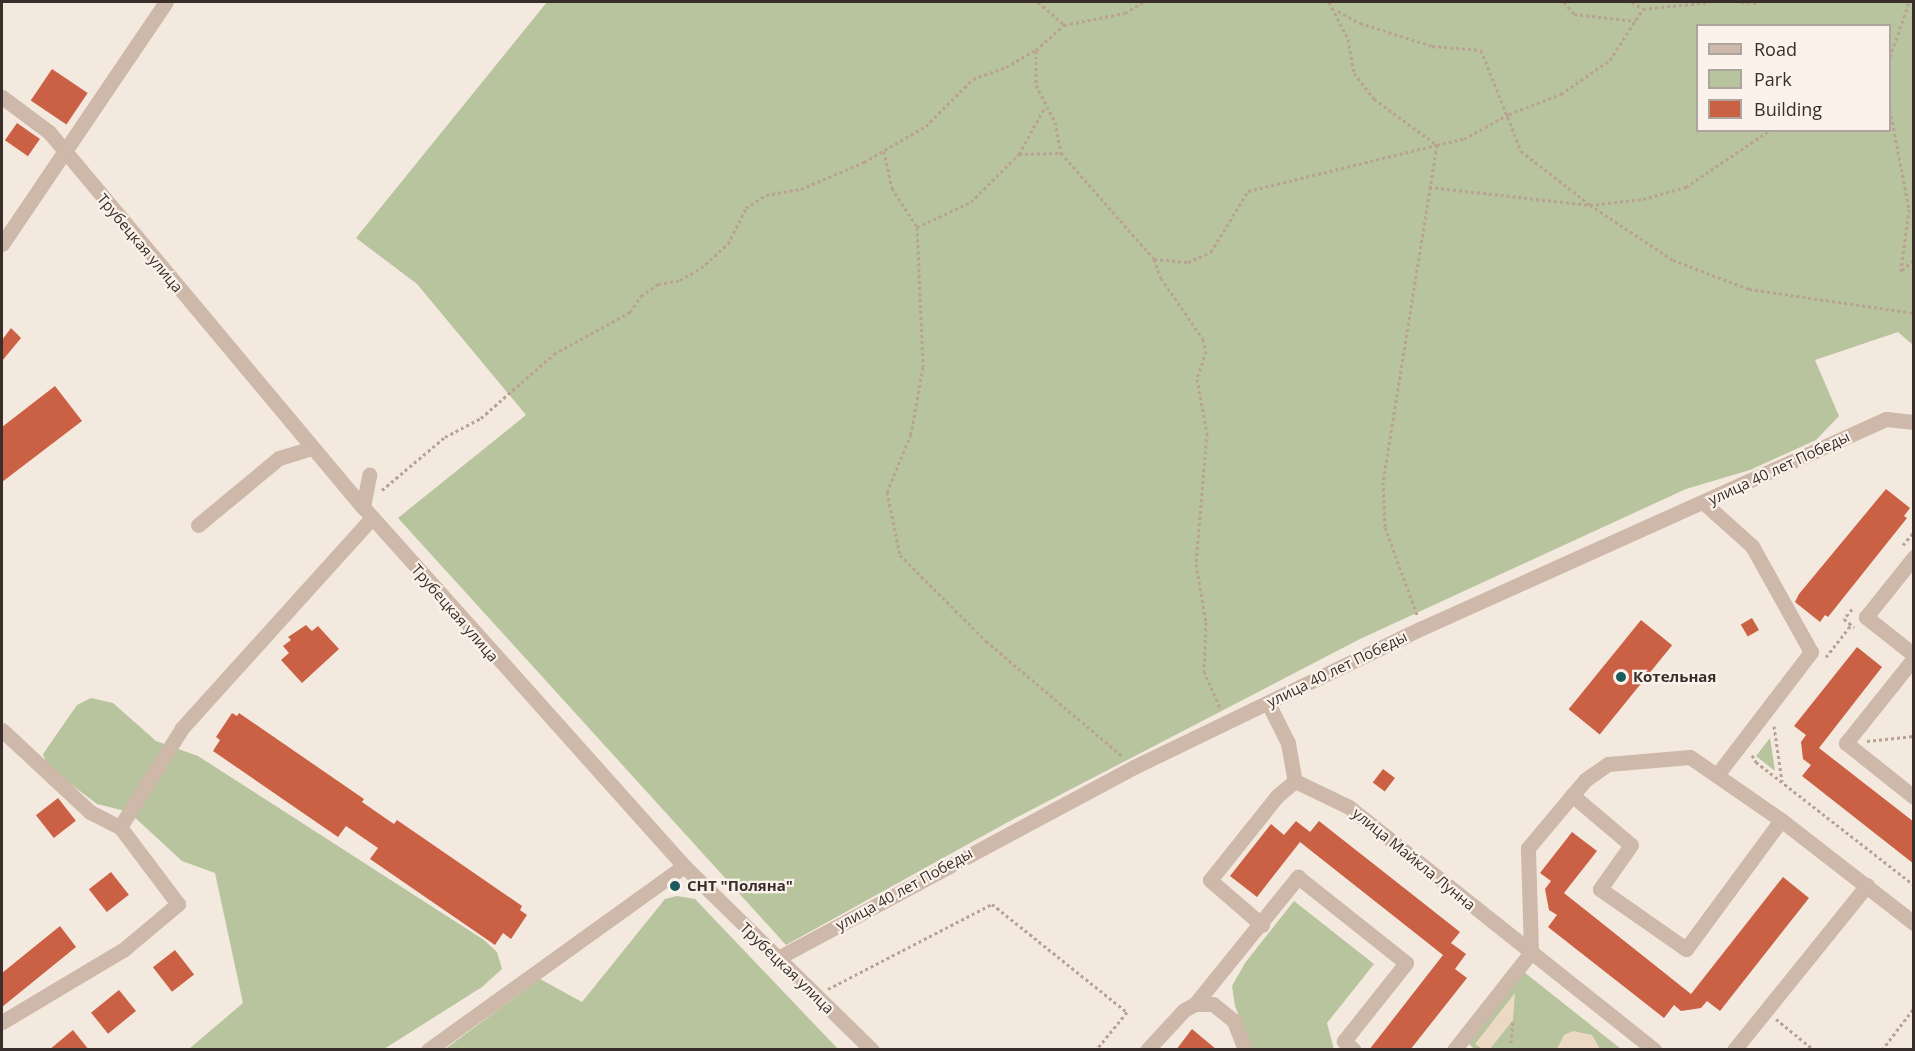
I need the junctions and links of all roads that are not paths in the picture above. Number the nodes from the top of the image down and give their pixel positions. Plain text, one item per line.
1 (166, 2) edge
2 (2, 97) edge
3 (65, 152) junction
4 (2, 244) edge
5 (1914, 422) edge
6 (312, 448) junction
7 (369, 475) dead end
8 (1704, 503) junction
9 (368, 513) junction
10 (198, 525) dead end
11 (1914, 557) edge
12 (1914, 656) edge
13 (1268, 703) junction
14 (2, 730) edge
15 (1717, 775) junction
16 (1295, 781) junction
17 (1572, 795) junction
18 (1914, 797) edge
19 (1781, 820) junction
20 (120, 827) junction
21 (684, 866) junction
22 (1867, 885) junction
23 (1914, 923) edge
24 (1262, 926) junction
25 (1531, 952) junction
26 (776, 958) junction
27 (1195, 1004) junction
28 (2, 1022) edge
29 (1459, 1048) edge
30 (428, 1050) edge
31 (872, 1050) edge
32 (1147, 1050) edge
33 (1245, 1050) edge
34 (1354, 1050) edge
35 (1654, 1050) edge
36 (1734, 1050) edge

1 - 3 street
2 - 3 street, Трубецкая улица
3 - 4 street
3 - 6 street, Трубецкая улица
5 - 8 street, улица 40 лет Победы
6 - 9 street, Трубецкая улица
6 - 10 street
7 - 9 street
8 - 13 street, улица 40 лет Победы
8 - 15 street
9 - 20 street
9 - 21 street, Трубецкая улица
11 - 12 street
12 - 18 street
13 - 16 street
13 - 26 street, улица 40 лет Победы
14 - 20 street
15 - 17 street
15 - 19 street
16 - 24 street
16 - 25 street, улица Майкла Лунна
17 - 19 street
17 - 25 street
19 - 22 street
20 - 28 street
21 - 26 street, Трубецкая улица
21 - 30 street
22 - 23 street
22 - 36 street
24 - 27 street
24 - 34 street
25 - 29 street
25 - 35 street, улица Майкла Лунна
26 - 31 street, Трубецкая улица
27 - 32 street
27 - 33 street

